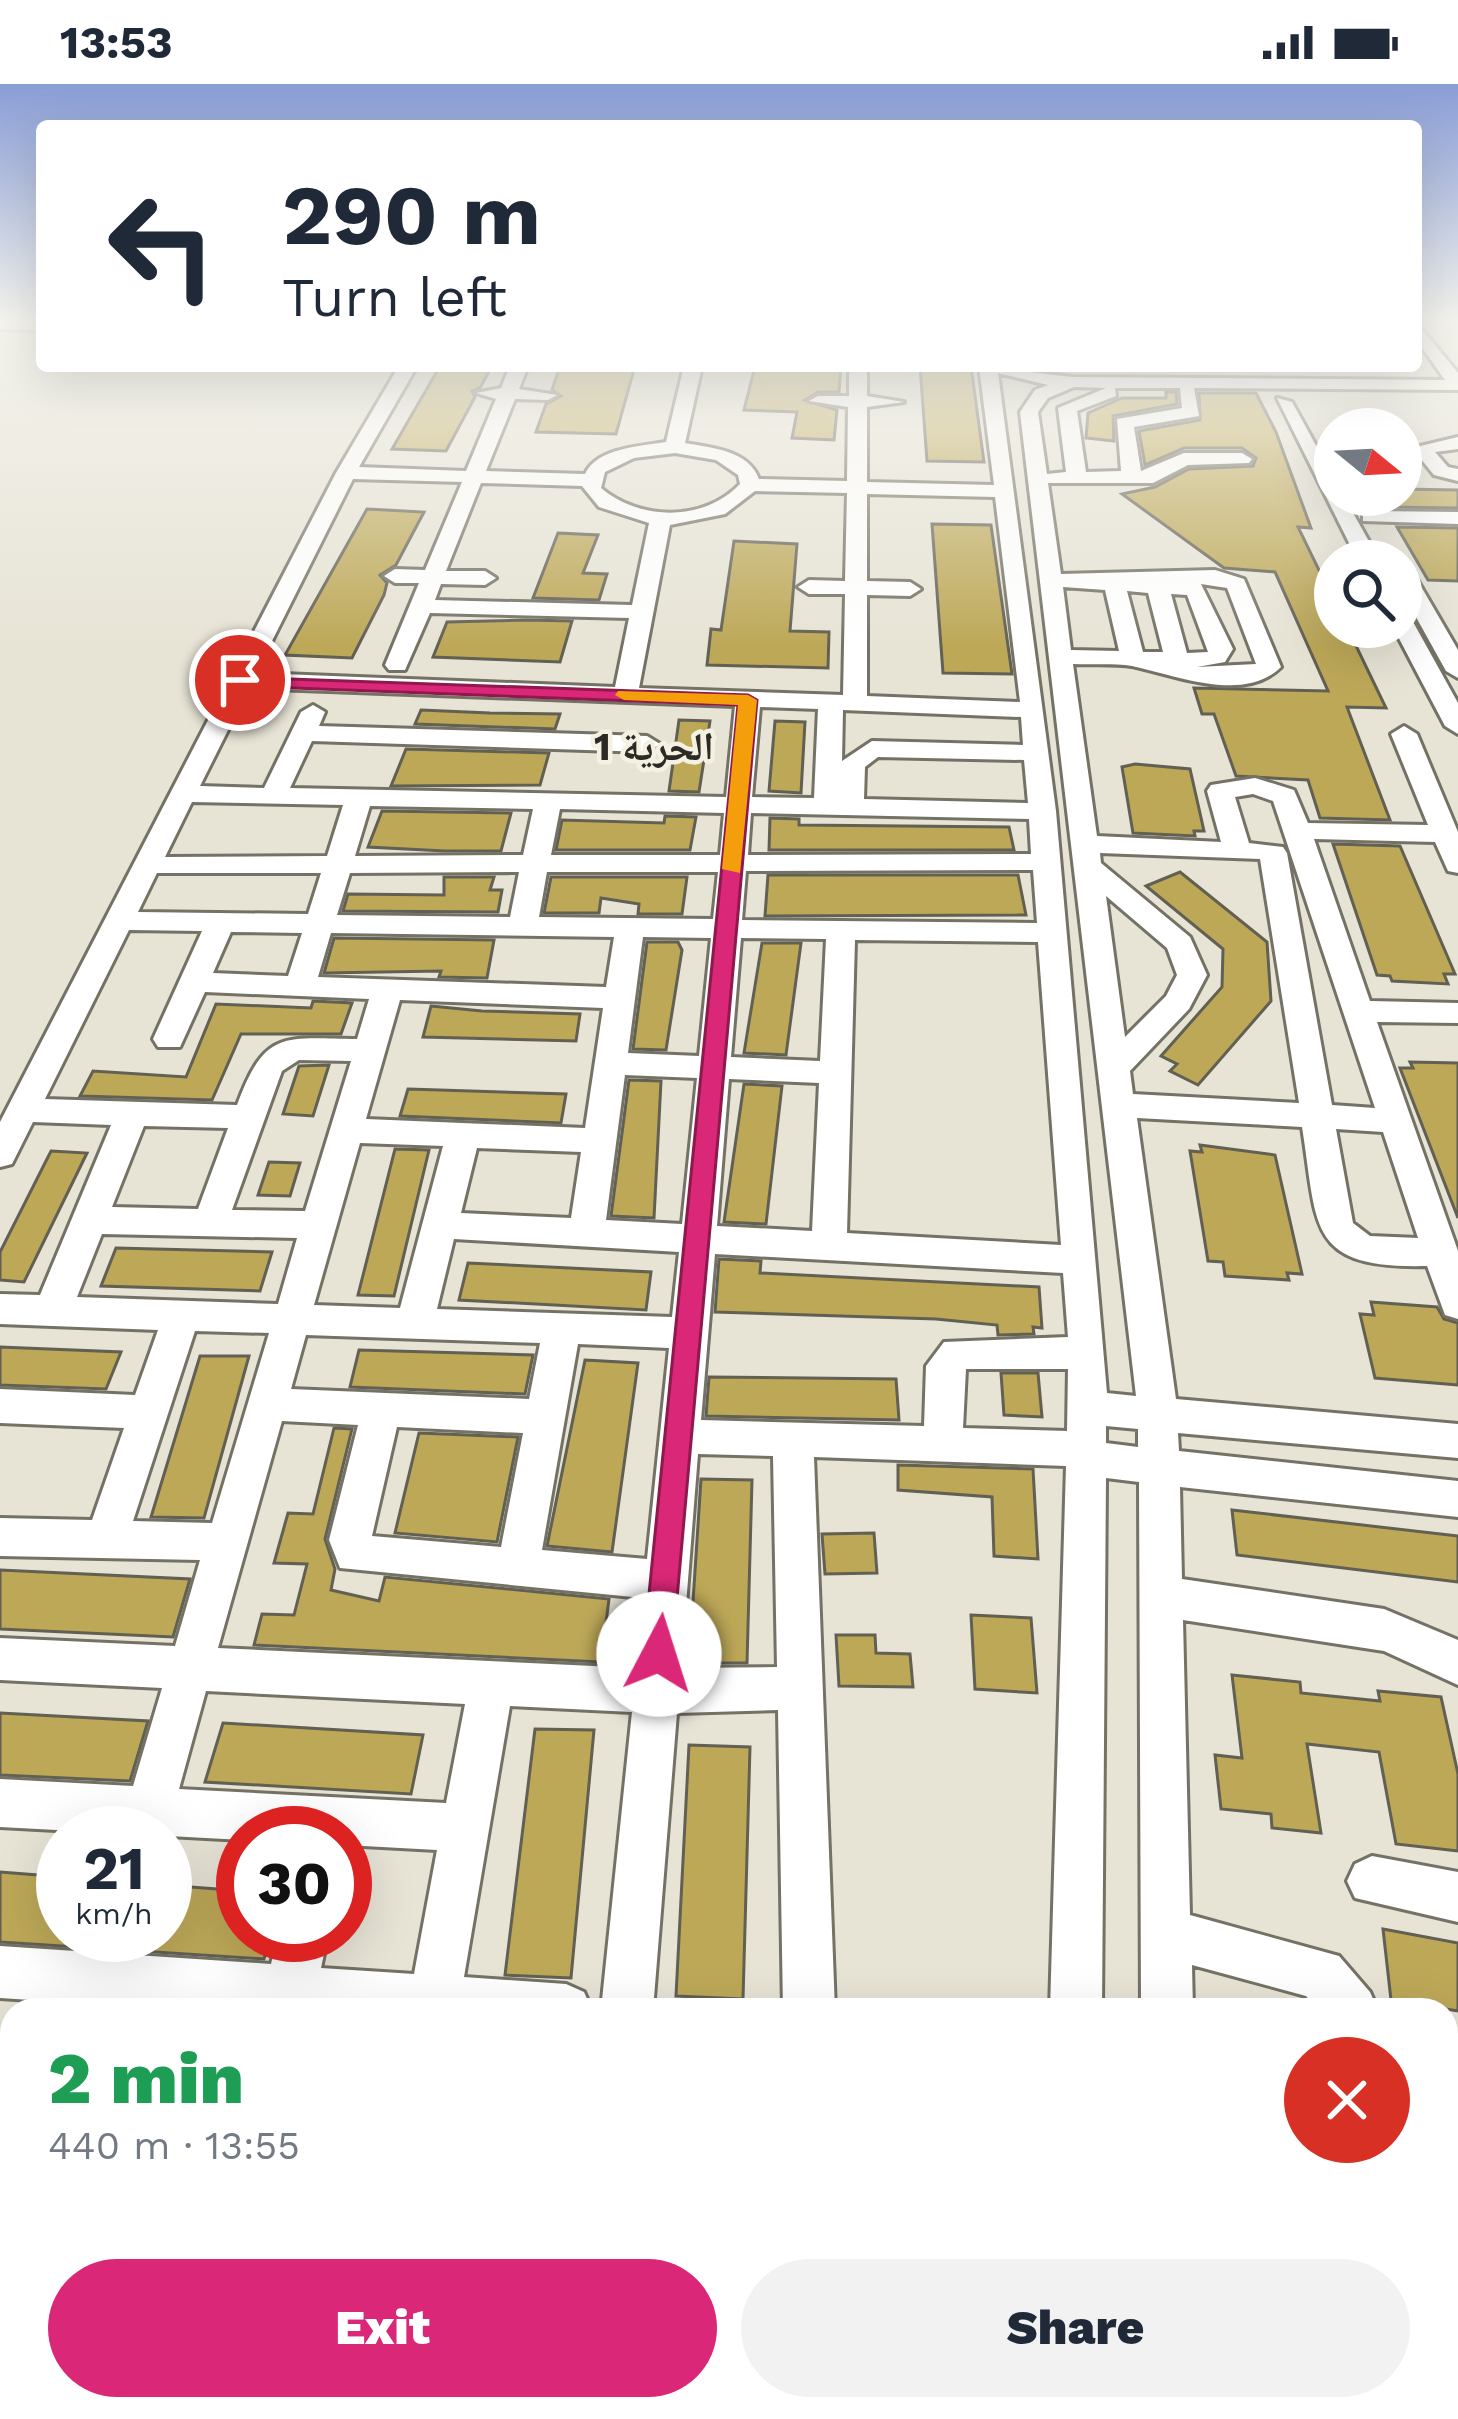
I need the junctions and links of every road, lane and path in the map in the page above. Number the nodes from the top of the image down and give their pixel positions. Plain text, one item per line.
1 (372, 429) edge
2 (493, 429) edge
3 (679, 429) edge
4 (857, 429) edge
5 (996, 429) edge
6 (1033, 429) edge
7 (1072, 429) edge
8 (1125, 429) edge
9 (1297, 429) edge
10 (1458, 443) edge
11 (675, 447) junction
12 (1242, 459) dead end
13 (346, 473) junction
14 (1458, 476) edge
15 (474, 477) junction
16 (1132, 477) junction
17 (1038, 478) junction
18 (1077, 478) junction
19 (590, 480) junction
20 (750, 484) junction
21 (856, 487) junction
22 (1004, 491) junction
23 (661, 517) junction
24 (1370, 517) joint
25 (1458, 518) edge
26 (1358, 540) edge
27 (1383, 540) edge
28 (395, 577) dead end
29 (433, 577) junction
30 (485, 578) dead end
31 (1051, 580) junction
32 (1136, 583) junction
33 (809, 587) dead end
34 (856, 588) junction
35 (910, 590) dead end
36 (421, 606) junction
37 (1422, 608) edge
38 (641, 612) junction
39 (1416, 648) edge
40 (1064, 657) junction
41 (1155, 659) junction
42 (397, 665) junction
43 (246, 670) junction
44 (1458, 671) edge
45 (327, 683) junction
46 (627, 684) junction
47 (513, 690) junction
48 (657, 696) junction
49 (847, 696) junction
50 (748, 700) junction
51 (1032, 700) junction
52 (1458, 726) edge
53 (303, 733) junction
54 (1404, 734) dead end
55 (497, 739) junction
56 (1037, 753) junction
57 (840, 764) junction
58 (642, 773) junction
59 (183, 794) junction
60 (274, 796) junction
61 (359, 798) junction
62 (548, 802) junction
63 (738, 806) junction
64 (839, 807) junction
65 (1042, 811) junction
66 (1445, 835) junction
67 (1303, 843) junction
68 (1237, 851) junction
69 (1273, 853) junction
70 (1090, 856) junction
71 (1047, 862) junction
72 (338, 864) junction
73 (147, 865) junction
74 (535, 865) junction
75 (1458, 865) edge
76 (733, 866) junction
77 (118, 921) junction
78 (220, 922) junction
79 (320, 924) junction
80 (522, 927) junction
81 (631, 928) junction
82 (841, 930) junction
83 (727, 931) junction
84 (1053, 933) junction
85 (194, 982) junction
86 (300, 986) junction
87 (387, 989) junction
88 (620, 998) junction
89 (1360, 1011) junction
90 (1458, 1013) edge
91 (170, 1039) dead end
92 (370, 1050) junction
93 (610, 1063) junction
94 (1116, 1066) junction
95 (714, 1069) junction
96 (836, 1073) junction
97 (1121, 1105) junction
98 (22, 1110) junction
99 (132, 1114) junction
100 (248, 1117) junction
101 (1313, 1118) junction
102 (1397, 1121) junction
103 (346, 1130) junction
104 (463, 1135) junction
105 (599, 1141) junction
106 (0, 1155) edge
107 (89, 1220) junction
108 (210, 1223) junction
109 (319, 1225) junction
110 (440, 1225) junction
111 (586, 1234) junction
112 (698, 1241) junction
113 (829, 1247) junction
114 (1440, 1252) junction
115 (1080, 1260) junction
116 (1458, 1304) edge
117 (0, 1309) edge
118 (52, 1310) junction
119 (182, 1314) junction
120 (292, 1318) junction
121 (415, 1322) junction
122 (562, 1326) junction
123 (689, 1333) junction
124 (1088, 1353) junction
125 (267, 1404) junction
126 (1089, 1408) junction
127 (382, 1409) junction
128 (149, 1412) junction
129 (1158, 1413) junction
130 (3, 1414) edge
131 (546, 1417) junction
132 (1266, 1422) junction
133 (680, 1436) junction
134 (793, 1437) junction
135 (1458, 1441) edge
136 (944, 1443) junction
137 (1089, 1454) junction
138 (1160, 1467) junction
139 (1275, 1479) junction
140 (1458, 1499) edge
141 (0, 1537) edge
142 (106, 1539) junction
143 (227, 1542) junction
144 (518, 1568) junction
145 (666, 1580) junction
146 (1162, 1596) junction
147 (0, 1659) edge
148 (1458, 1664) edge
149 (191, 1667) junction
150 (492, 1680) junction
151 (800, 1688) junction
152 (656, 1691) junction
153 (0, 1803) edge
154 (56, 1806) edge
155 (150, 1806) edge
156 (372, 1827) edge
157 (465, 1828) junction
158 (1372, 1881) dead end
159 (1458, 1897) edge
160 (1164, 1934) junction
161 (291, 1962) edge
162 (0, 1972) edge
163 (275, 1996) edge
164 (382, 1998) edge
165 (435, 1998) edge
166 (628, 1998) edge
167 (809, 1998) edge
168 (1076, 1998) edge
169 (1167, 1998) edge
170 (1342, 1998) edge

1 - 13 street
2 - 15 street
3 - 11 street
4 - 21 street
5 - 22 street
6 - 17 street
7 - 18 street
8 - 16 street
9 - 26 street
10 - 14 street
11 - 19 street
11 - 20 street
12 - 16 street
13 - 15 street
13 - 43 street
15 - 19 street
15 - 29 street
16 - 18 street
17 - 18 street
17 - 31 street
19 - 23 street
20 - 21 street
20 - 23 street
21 - 22 street
21 - 34 street
22 - 51 street
23 - 38 street
24 - 25 street
24 - 27 street
28 - 29 street
29 - 30 street
29 - 36 street
31 - 32 street
31 - 40 street
32 - 41 street
32 - 41 street
32 - 41 street
32 - 41 street
33 - 34 street
34 - 35 street
34 - 49 street
36 - 38 street
36 - 42 street
37 - 44 street
38 - 46 street
39 - 52 street
40 - 41 street
40 - 70 street
42 - 43 street
42 - 46 street
43 - 45 street
43 - 59 street
45 - 47 street
45 - 53 street
46 - 47 street
46 - 48 street
46 - 49 street
47 - 55 street
48 - 50 street
48 - 58 street
49 - 50 street
49 - 51 street
49 - 57 street
50 - 63 street
51 - 56 street
53 - 55 street
53 - 60 street
54 - 66 street
55 - 58 street
56 - 57 street
56 - 65 street
57 - 64 street
58 - 62 street
58 - 63 street
59 - 60 street
59 - 73 street
60 - 61 street
61 - 62 street
61 - 72 street
62 - 74 street
63 - 64 street
63 - 76 street
64 - 65 street
65 - 71 street
66 - 67 street
66 - 75 street
67 - 68 street
67 - 69 street
67 - 89 street
68 - 69 street
68 - 70 street
69 - 101 street
70 - 94 street
70 - 94 street
71 - 76 street
71 - 84 street
72 - 73 street
72 - 74 street
72 - 79 street
73 - 77 street
74 - 76 street
74 - 80 street
76 - 83 street
77 - 78 street
77 - 98 street
78 - 79 street
78 - 85 street
79 - 80 street
79 - 86 street
80 - 81 street
81 - 83 street
81 - 88 street
82 - 83 street
82 - 84 street
82 - 96 street
83 - 95 street
84 - 115 street
85 - 86 street
85 - 91 street
86 - 87 street
87 - 88 street
87 - 92 street
88 - 93 street
89 - 90 street
89 - 102 street
92 - 100 street
92 - 103 street
93 - 95 street
93 - 105 street
94 - 97 street
95 - 96 street
95 - 112 street
96 - 113 street
97 - 101 street
97 - 129 street
98 - 99 street
98 - 106 street
99 - 100 street
99 - 107 street
100 - 108 street
101 - 102 street
101 - 114 street
102 - 114 street
103 - 104 street
103 - 109 street
104 - 105 street
104 - 110 street
105 - 111 street
107 - 108 street
107 - 118 street
108 - 109 street
109 - 120 street
110 - 111 street
110 - 121 street
111 - 112 street
112 - 113 street
112 - 123 street
113 - 115 street
114 - 116 street
115 - 124 street
117 - 118 street
118 - 119 street
119 - 120 street
119 - 128 street
120 - 121 street
120 - 125 street
121 - 122 street
122 - 123 street
122 - 131 street
123 - 133 street
124 - 126 street
124 - 136 street
125 - 127 street
125 - 143 street
126 - 129 street
126 - 137 street
127 - 131 street
127 - 144 street
128 - 130 street
128 - 142 street
129 - 132 street
129 - 138 street
131 - 144 street
132 - 135 street
132 - 139 street
133 - 134 street
133 - 145 street
134 - 136 street
134 - 151 street
136 - 137 street
137 - 138 street
137 - 168 street
138 - 139 street
138 - 146 street
139 - 140 street
141 - 142 street
142 - 143 street
143 - 149 street
144 - 145 street
145 - 152 street
146 - 148 street
146 - 160 street
147 - 149 street
149 - 150 street
149 - 155 street
150 - 152 street
150 - 157 street
151 - 152 street
151 - 167 street
152 - 166 street
153 - 154 street
156 - 157 street
157 - 165 street
158 - 159 street
160 - 169 street
160 - 170 street
161 - 163 street
162 - 163 street
163 - 164 street

